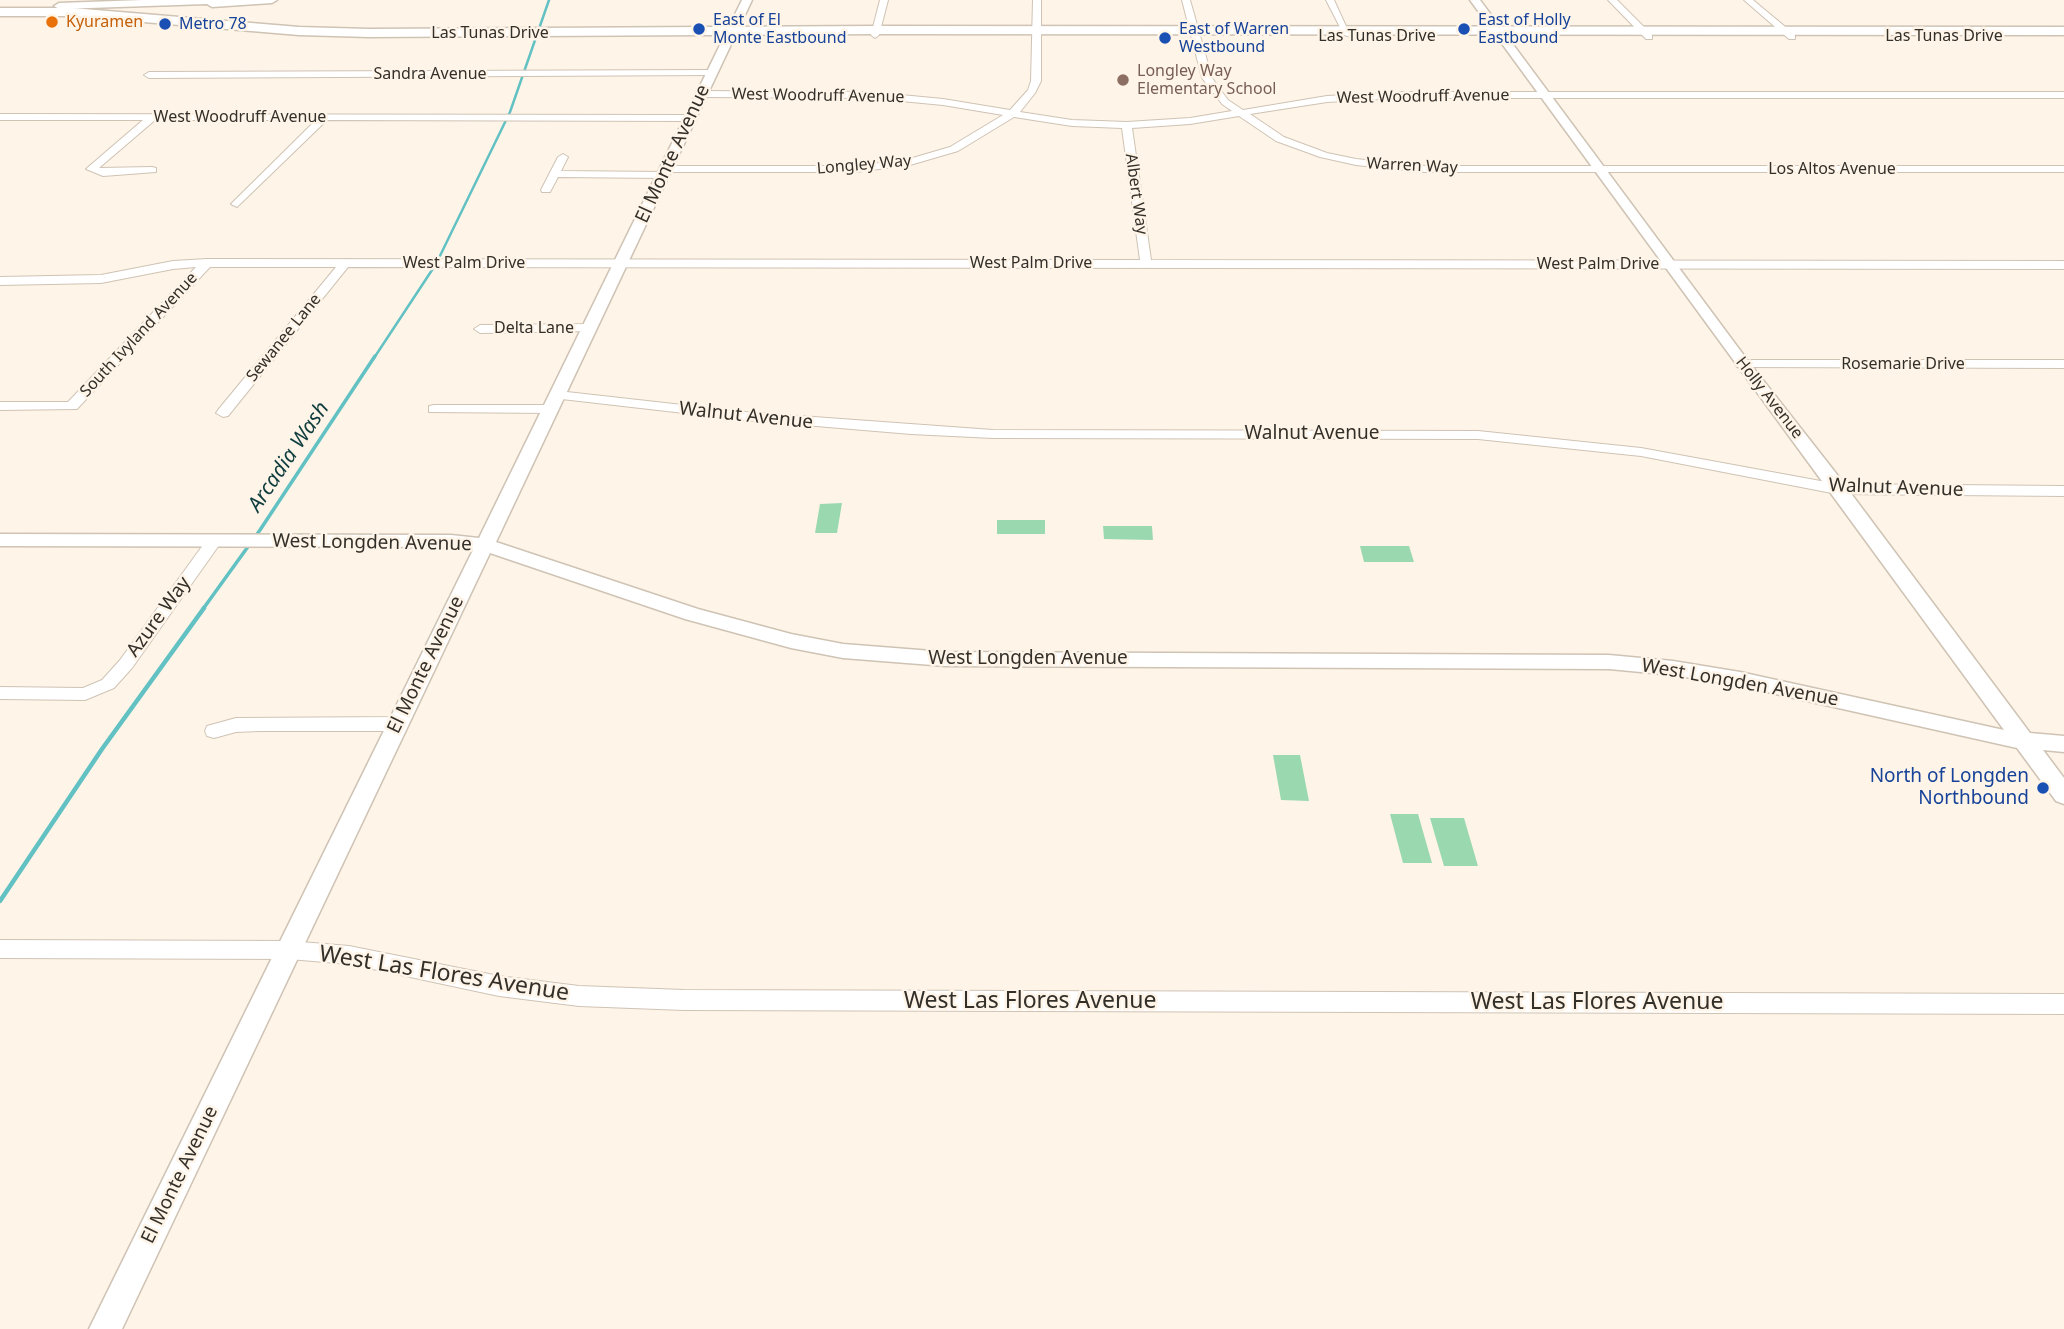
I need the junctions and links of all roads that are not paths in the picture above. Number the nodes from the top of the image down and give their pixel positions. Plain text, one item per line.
1 (226, 0) edge
2 (272, 0) edge
3 (747, 0) edge
4 (884, 0) edge
5 (1037, 0) edge
6 (1186, 0) edge
7 (1330, 0) edge
8 (1475, 0) edge
9 (1612, 0) edge
10 (1748, 0) edge
11 (205, 1) edge
12 (59, 6) junction
13 (0, 10) edge
14 (148, 11) junction
15 (85, 12) junction
16 (130, 17) junction
17 (180, 17) junction
18 (249, 26) junction
19 (2064, 31) edge
20 (732, 32) junction
21 (876, 32) junction
22 (1038, 33) junction
23 (1194, 33) junction
24 (1346, 33) junction
25 (1500, 34) junction
26 (1646, 34) junction
27 (1788, 34) junction
28 (2064, 36) edge
29 (711, 73) junction
30 (149, 75) dead end
31 (701, 94) junction
32 (1546, 95) junction
33 (2064, 95) edge
34 (1013, 113) junction
35 (1241, 113) junction
36 (0, 117) edge
37 (153, 117) junction
38 (325, 117) junction
39 (690, 118) junction
40 (1127, 125) junction
41 (563, 157) dead end
42 (1600, 169) junction
43 (2064, 169) edge
44 (152, 170) dead end
45 (665, 172) junction
46 (556, 174) junction
47 (546, 190) dead end
48 (237, 204) dead end
49 (207, 263) junction
50 (345, 263) junction
51 (621, 263) junction
52 (1146, 264) junction
53 (1668, 264) junction
54 (2064, 265) edge
55 (0, 281) edge
56 (589, 328) junction
57 (480, 329) dead end
58 (1742, 364) junction
59 (2064, 364) edge
60 (555, 402) junction
61 (0, 406) edge
62 (435, 409) dead end
63 (223, 413) dead end
64 (1837, 489) junction
65 (2064, 491) edge
66 (0, 540) edge
67 (214, 541) junction
68 (485, 545) junction
69 (0, 693) edge
70 (396, 724) junction
71 (214, 731) dead end
72 (2024, 741) junction
73 (2064, 744) edge
74 (2064, 795) edge
75 (0, 950) edge
76 (289, 950) junction
77 (2064, 1004) edge
78 (105, 1329) edge

1 - 11 street
2 - 11 street
3 - 20 street, El Monte Avenue
4 - 21 street
5 - 22 street, Longley Way
6 - 23 street, Warren Way
7 - 24 street
8 - 25 street, Holly Avenue
9 - 26 street
10 - 27 street
11 - 12 street
11 - 14 street
11 - 17 main road
12 - 13 main road, Las Tunas Drive
12 - 14 main road, Las Tunas Drive
13 - 15 main road, Las Tunas Drive
14 - 15 main road
14 - 16 street
14 - 17 main road, Las Tunas Drive
15 - 16 main road, Las Tunas Drive
16 - 18 main road, Las Tunas Drive
17 - 18 main road, Las Tunas Drive
18 - 20 main road, Las Tunas Drive
19 - 27 main road, Las Tunas Drive
20 - 21 main road, Las Tunas Drive
20 - 29 street, El Monte Avenue
21 - 22 main road, Las Tunas Drive
22 - 23 main road, Las Tunas Drive
22 - 34 street, Longley Way
23 - 24 main road, Las Tunas Drive
23 - 35 street, Warren Way
24 - 25 main road, Las Tunas Drive
25 - 26 main road, Las Tunas Drive
25 - 32 street, Holly Avenue
26 - 27 main road, Las Tunas Drive
27 - 28 main road, Las Tunas Drive
29 - 30 street, Sandra Avenue
29 - 31 street, El Monte Avenue
31 - 34 street, West Woodruff Avenue
31 - 39 street, El Monte Avenue
32 - 33 street, West Woodruff Avenue
32 - 35 street, West Woodruff Avenue
32 - 42 street, Holly Avenue
34 - 40 street, West Woodruff Avenue
34 - 45 street, Longley Way
35 - 40 street, West Woodruff Avenue
35 - 42 street, Warren Way
36 - 37 street, West Woodruff Avenue
37 - 38 street, West Woodruff Avenue
37 - 44 street
38 - 39 street, West Woodruff Avenue
38 - 48 street
39 - 45 street, El Monte Avenue
40 - 52 street, Albert Way
41 - 46 street
42 - 43 street, Los Altos Avenue
42 - 53 street, Holly Avenue
45 - 46 street, Longley Way
45 - 51 street, El Monte Avenue
46 - 47 street
49 - 50 street, West Palm Drive
49 - 55 street, West Palm Drive
49 - 61 street, South Ivyland Avenue
50 - 51 street, West Palm Drive
50 - 63 street, Sewanee Lane
51 - 52 street, West Palm Drive
51 - 56 street, El Monte Avenue
52 - 53 street, West Palm Drive
53 - 54 street, West Palm Drive
53 - 58 street, Holly Avenue
56 - 57 street, Delta Lane
56 - 60 street, El Monte Avenue
58 - 59 street, Rosemarie Drive
58 - 64 street, Holly Avenue
60 - 62 street, Walnut Avenue
60 - 64 street, Walnut Avenue
60 - 68 street, El Monte Avenue
64 - 65 street, Walnut Avenue
64 - 72 street, Holly Avenue
66 - 67 street, West Longden Avenue
67 - 68 street, West Longden Avenue
67 - 69 street, Azure Way
68 - 70 street, El Monte Avenue
68 - 72 street, West Longden Avenue
70 - 71 street
70 - 76 street, El Monte Avenue
72 - 73 street, West Longden Avenue
72 - 74 street, Holly Avenue
75 - 76 street, West Las Flores Avenue
76 - 77 street, West Las Flores Avenue
76 - 78 street, El Monte Avenue

